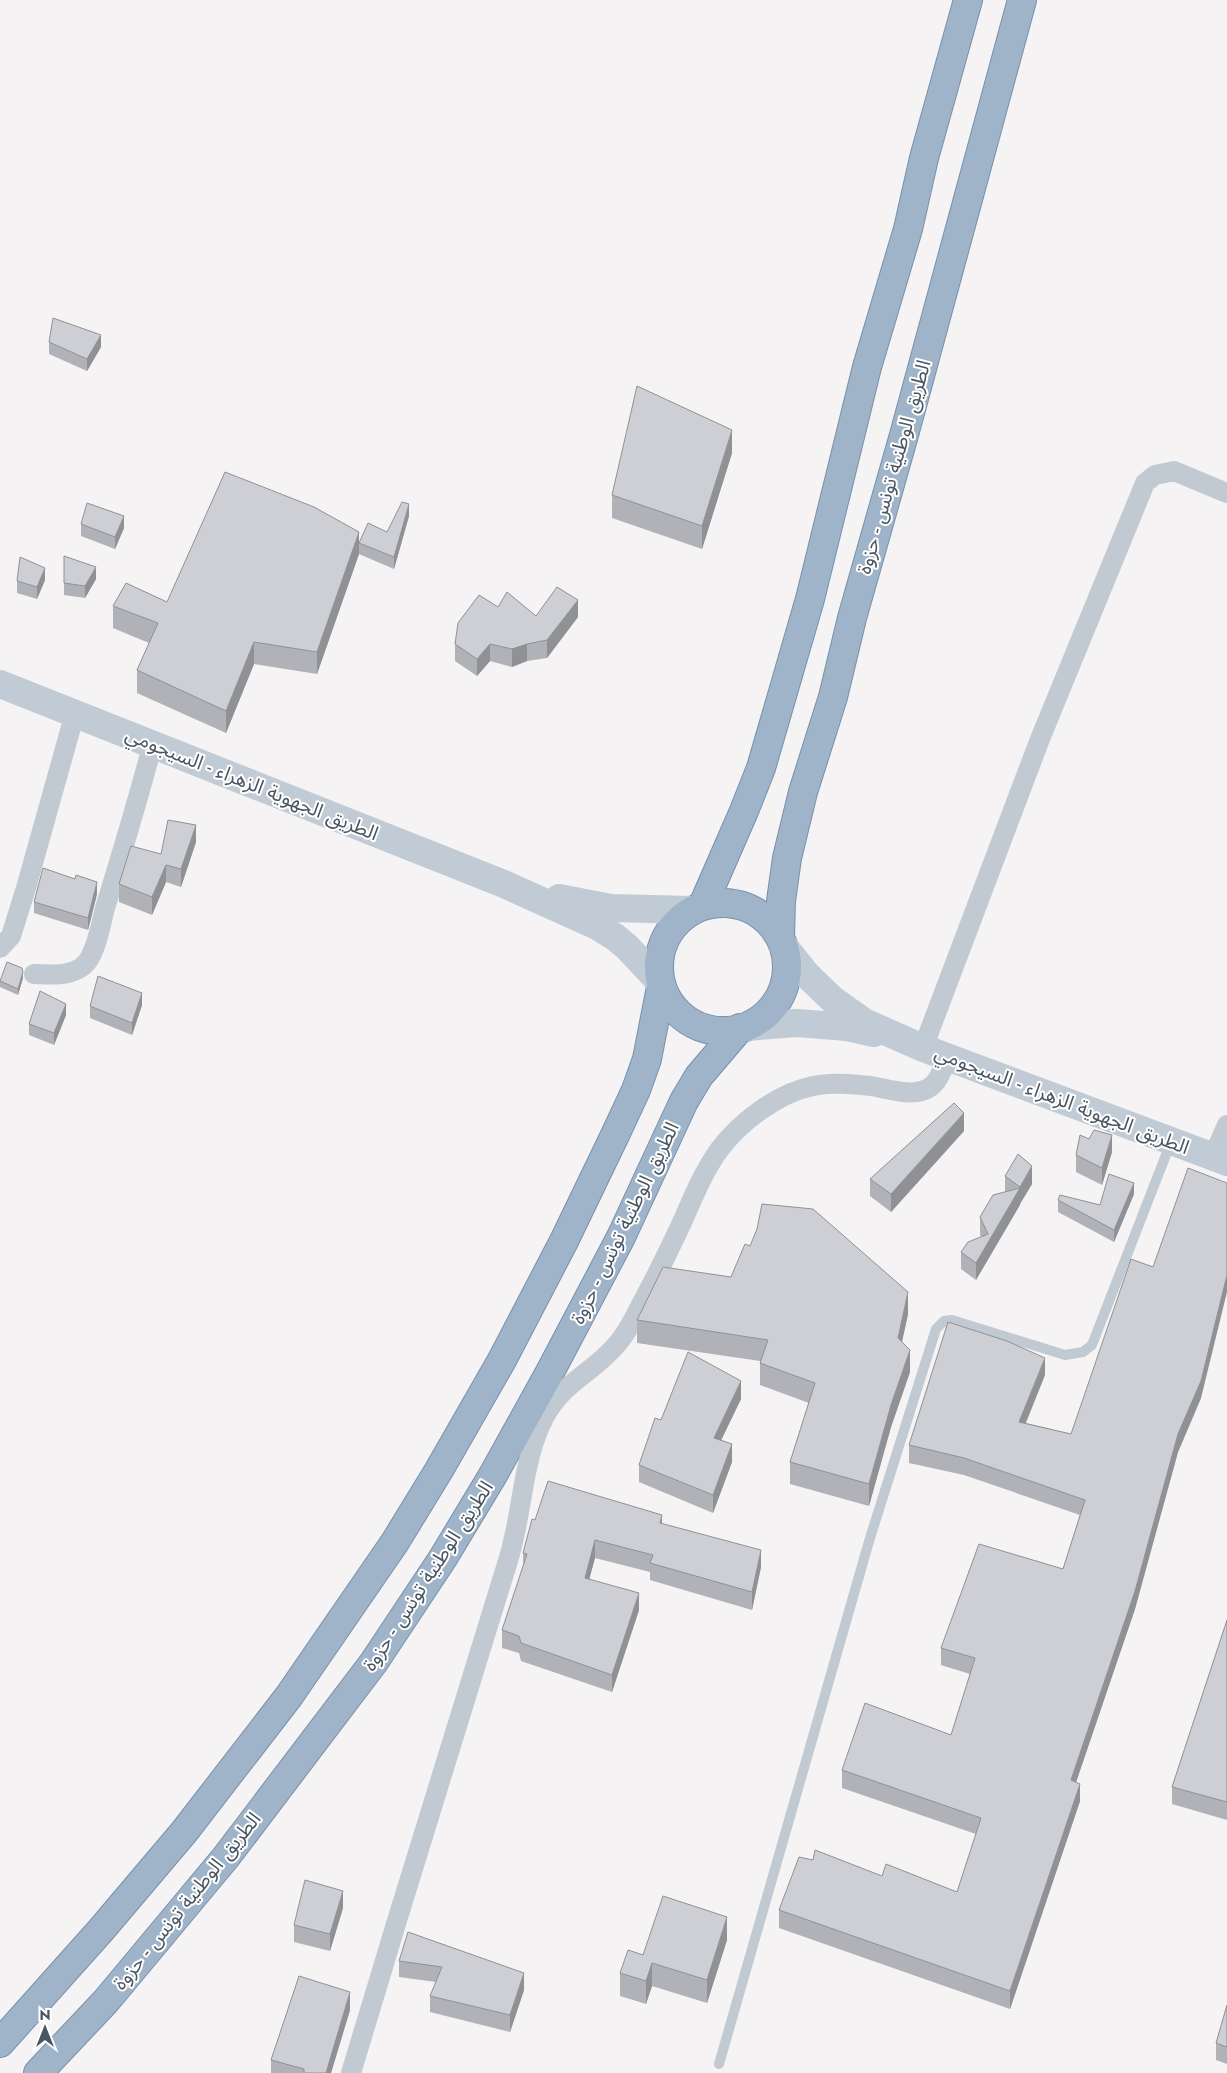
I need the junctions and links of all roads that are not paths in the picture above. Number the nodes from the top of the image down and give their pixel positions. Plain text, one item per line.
1 (968, 0) edge
2 (1022, 0) edge
3 (1227, 493) edge
4 (0, 684) edge
5 (75, 713) junction
6 (153, 743) junction
7 (504, 884) junction
8 (697, 907) junction
9 (782, 941) junction
10 (0, 948) edge
11 (34, 974) dead end
12 (660, 984) junction
13 (743, 1028) junction
14 (898, 1037) junction
15 (935, 1053) junction
16 (1227, 1125) edge
17 (1172, 1141) junction
18 (1220, 1160) edge
19 (0, 2043) edge
20 (718, 2064) dead end
21 (38, 2073) edge
22 (351, 2073) edge

1 - 8 highway
2 - 9 highway, الطريق الوطنية تونس - حزوة
3 - 15 street
4 - 5 main road, الطريق الجهوية الزهراء - السيجومي
5 - 6 main road, الطريق الجهوية الزهراء - السيجومي
5 - 10 street
6 - 7 main road, الطريق الجهوية الزهراء - السيجومي
6 - 11 street
7 - 8 main road, الطريق الجهوية الزهراء - السيجومي
7 - 12 main road, الطريق الجهوية الزهراء - السيجومي
8 - 9 highway
8 - 12 highway
9 - 13 highway
9 - 14 main road, الطريق الجهوية الزهراء - السيجومي
12 - 13 highway
12 - 19 highway
13 - 14 main road, الطريق الجهوية الزهراء - السيجومي
13 - 21 highway, الطريق الوطنية تونس - حزوة
14 - 15 main road, الطريق الجهوية الزهراء - السيجومي
15 - 17 main road, الطريق الجهوية الزهراء - السيجومي
15 - 22 street
16 - 18 street
17 - 18 main road, الطريق الجهوية الزهراء - السيجومي
17 - 20 lane

